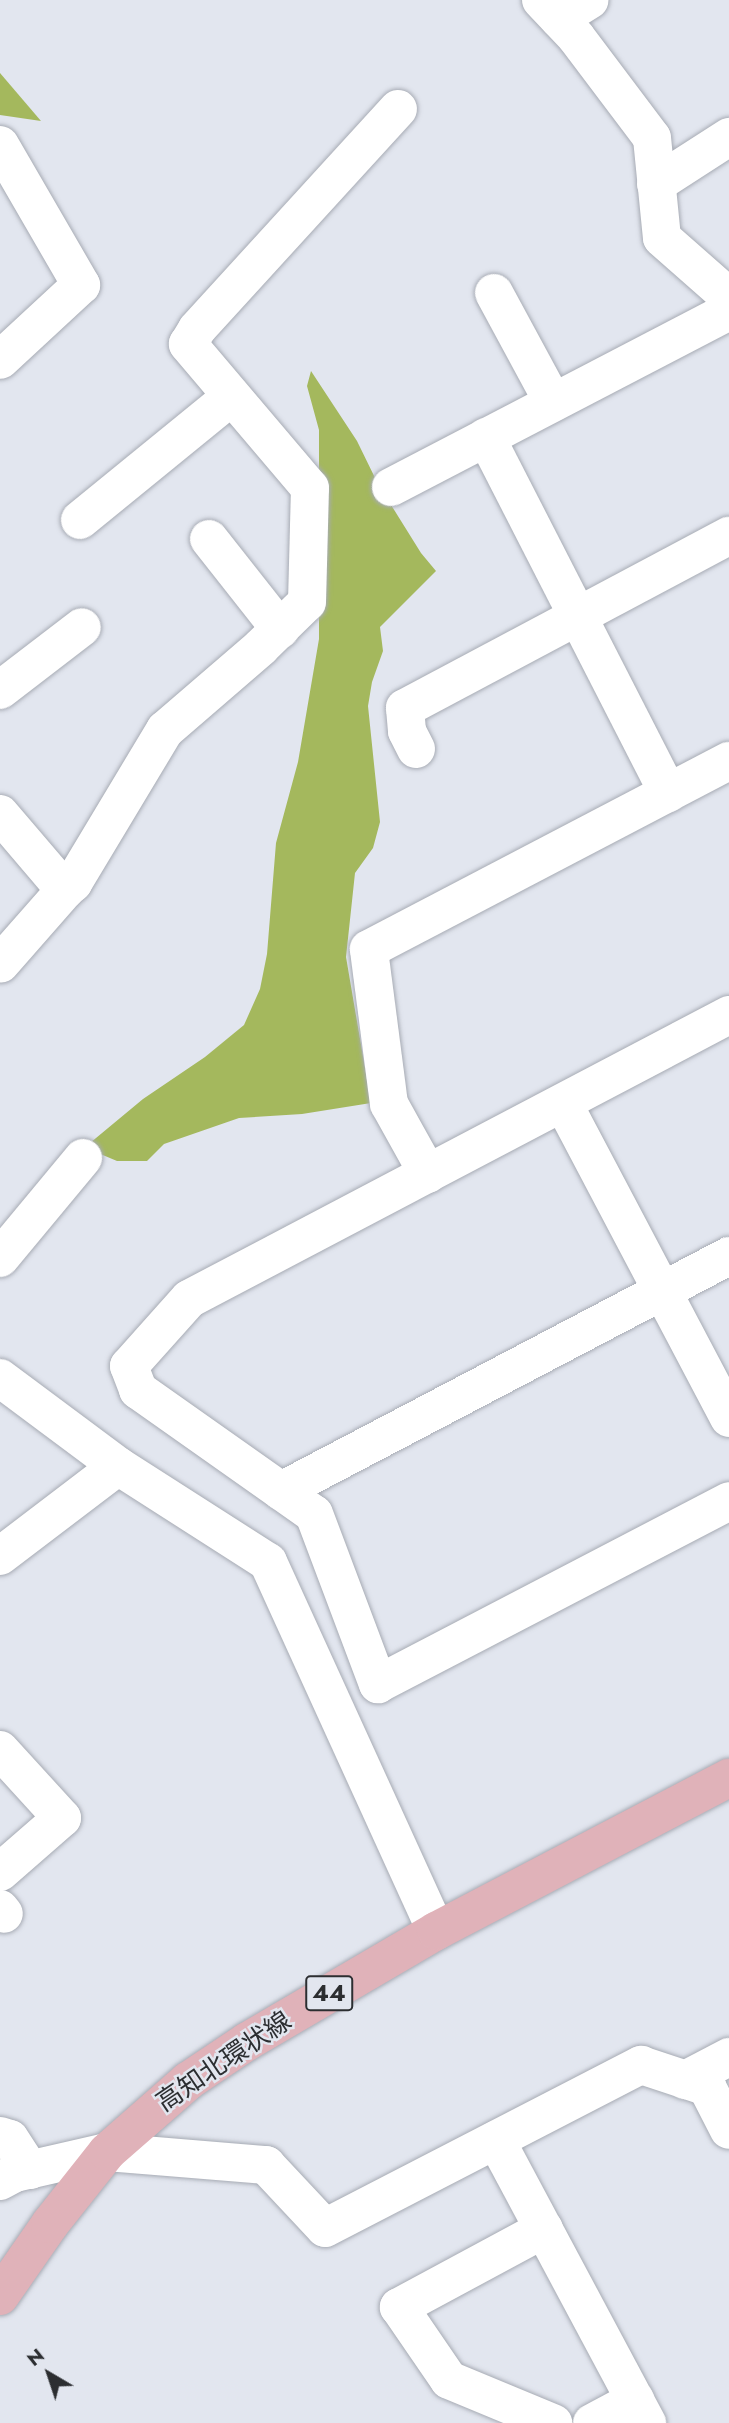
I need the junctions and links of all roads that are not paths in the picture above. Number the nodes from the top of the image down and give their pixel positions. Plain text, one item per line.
1 (563, 6) edge
2 (398, 109) dead end
3 (729, 137) edge
4 (0, 145) edge
5 (656, 184) junction
6 (494, 293) dead end
7 (729, 297) edge
8 (729, 311) edge
9 (0, 360) edge
10 (232, 397) junction
11 (553, 402) junction
12 (486, 438) junction
13 (391, 487) dead end
14 (80, 520) dead end
15 (729, 537) edge
16 (209, 539) dead end
17 (578, 617) junction
18 (82, 627) dead end
19 (280, 629) junction
20 (0, 690) edge
21 (416, 749) dead end
22 (729, 761) edge
23 (668, 793) junction
24 (0, 814) edge
25 (65, 890) junction
26 (0, 964) edge
27 (729, 1015) edge
28 (563, 1103) junction
29 (83, 1158) dead end
30 (428, 1174) junction
31 (729, 1256) edge
32 (0, 1258) edge
33 (662, 1292) junction
34 (0, 1378) edge
35 (729, 1418) edge
36 (118, 1466) junction
37 (281, 1491) junction
38 (729, 1501) edge
39 (0, 1556) edge
40 (0, 1750) edge
41 (729, 1778) edge
42 (0, 1872) edge
43 (436, 1931) junction
44 (729, 2057) edge
45 (685, 2080) junction
46 (729, 2130) edge
47 (0, 2136) edge
48 (496, 2140) junction
49 (107, 2151) junction
50 (15, 2175) edge
51 (544, 2229) junction
52 (0, 2296) edge
53 (641, 2412) edge
54 (553, 2423) edge
55 (592, 2423) edge

1 - 5 street
2 - 10 street
3 - 5 street
4 - 9 street
5 - 7 street
6 - 11 street
8 - 11 street
10 - 14 street
10 - 19 street
11 - 12 street
12 - 13 street
12 - 17 street
15 - 17 street
16 - 19 street
17 - 21 street
17 - 23 street
18 - 20 street
19 - 25 street
22 - 23 street
23 - 30 street
24 - 25 street
25 - 26 street
27 - 28 street
28 - 30 street
28 - 33 street
29 - 32 street
30 - 37 street
31 - 33 street
33 - 35 street
33 - 37 street
34 - 36 street
36 - 39 street
36 - 43 street
37 - 38 street
40 - 42 street
41 - 43 main road, 高知北環状線 / 44
43 - 49 main road, 高知北環状線 / 44
44 - 45 street
45 - 46 street
45 - 48 street
47 - 50 street
48 - 49 street
48 - 51 street
49 - 50 street
49 - 52 main road, 高知北環状線 / 44
51 - 53 street
51 - 54 street
53 - 55 street

